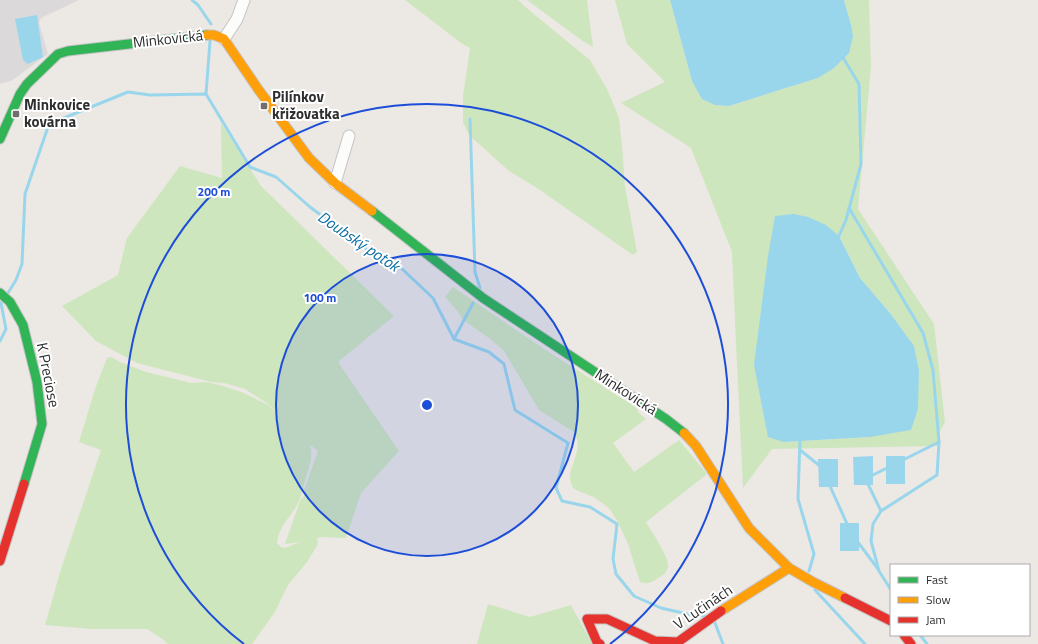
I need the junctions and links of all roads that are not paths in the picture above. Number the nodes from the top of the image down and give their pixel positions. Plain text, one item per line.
1 (244, 0) edge
2 (224, 39) junction
3 (348, 136) dead end
4 (0, 139) edge
5 (335, 183) junction
6 (0, 293) edge
7 (0, 561) edge
8 (789, 568) junction
9 (890, 620) edge
10 (600, 644) edge

1 - 2 street
2 - 4 street, Minkovická
2 - 5 street, Minkovická
3 - 5 street
5 - 8 street, Minkovická
6 - 7 street, K Preciose
8 - 9 street, Minkovická
8 - 10 street, V Lučinách

